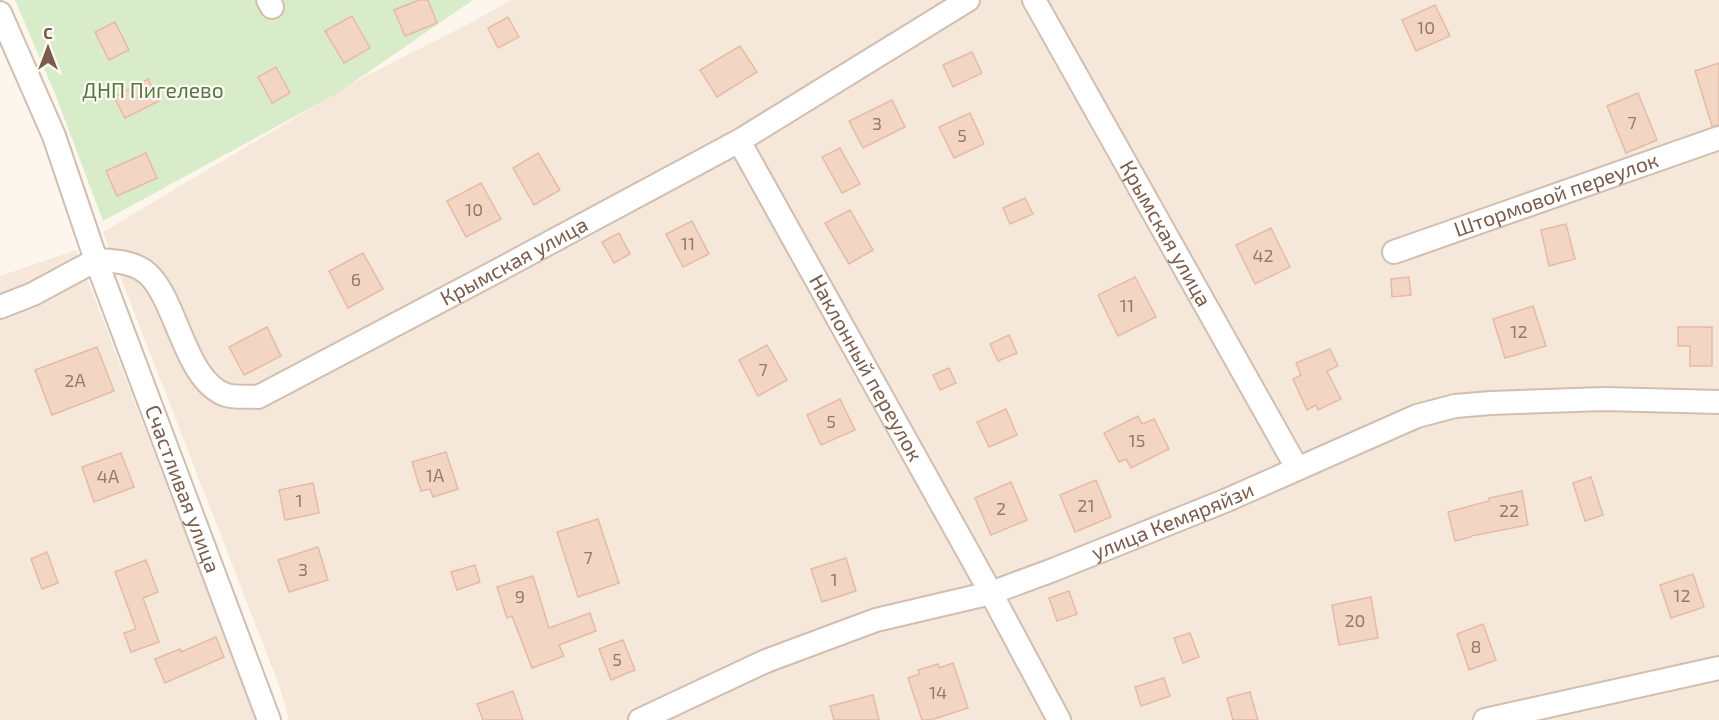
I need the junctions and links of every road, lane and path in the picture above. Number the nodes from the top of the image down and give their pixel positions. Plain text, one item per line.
1 (968, 0) edge
2 (1034, 0) edge
3 (0, 13) edge
4 (1719, 138) edge
5 (739, 141) junction
6 (1394, 252) dead end
7 (96, 260) junction
8 (0, 307) edge
9 (1719, 402) edge
10 (1297, 468) junction
11 (991, 594) junction
12 (1719, 668) edge
13 (269, 720) edge
14 (640, 720) edge
15 (1059, 720) edge
16 (1485, 720) edge

1 - 5 street, Крымская улица
2 - 10 street, Крымская улица
3 - 7 street, Счастливая улица
4 - 6 street, Штормовой переулок
5 - 7 street, Крымская улица
5 - 11 street, Наклонный переулок
7 - 8 street
7 - 13 street, Счастливая улица
9 - 10 street, улица Кемяряйзи
10 - 11 street, улица Кемяряйзи
11 - 14 street, улица Кемяряйзи
11 - 15 street, Наклонный переулок
12 - 16 street

